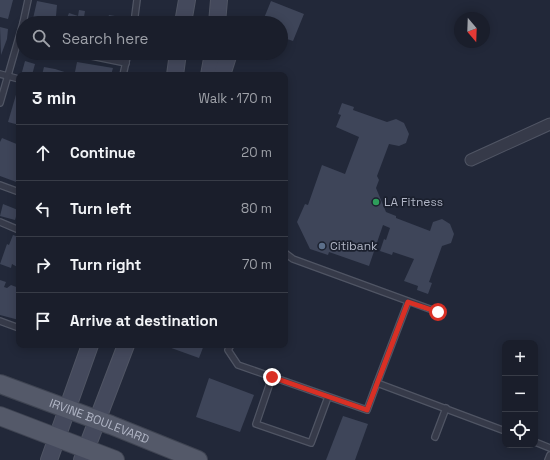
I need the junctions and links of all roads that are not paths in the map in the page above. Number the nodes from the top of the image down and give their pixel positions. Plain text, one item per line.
1 (28, 0) edge
2 (137, 0) edge
3 (187, 0) edge
4 (219, 0) edge
5 (25, 16) edge
6 (135, 16) edge
7 (184, 16) edge
8 (218, 16) edge
9 (16, 55) edge
10 (115, 60) edge
11 (177, 60) edge
12 (212, 60) edge
13 (227, 60) edge
14 (126, 62) joint
15 (124, 72) edge
16 (175, 72) edge
17 (210, 72) edge
18 (223, 72) edge
19 (0, 74) edge
20 (8, 76) junction
21 (16, 78) edge
22 (0, 103) edge
23 (550, 124) edge
24 (471, 160) dead end
25 (0, 185) edge
26 (16, 191) edge
27 (0, 222) edge
28 (16, 229) edge
29 (288, 256) edge
30 (408, 302) junction
31 (438, 312) dead end
32 (0, 321) edge
33 (16, 327) edge
34 (89, 348) edge
35 (125, 348) edge
36 (229, 348) edge
37 (272, 377) junction
38 (377, 383) junction
39 (0, 384) edge
40 (328, 397) junction
41 (67, 407) junction
42 (446, 408) junction
43 (0, 416) edge
44 (97, 419) junction
45 (502, 430) edge
46 (56, 437) junction
47 (435, 437) dead end
48 (538, 443) edge
49 (550, 448) edge
50 (84, 454) edge
51 (550, 455) edge
52 (48, 460) edge
53 (115, 460) edge
54 (198, 460) edge
55 (548, 460) edge

1 - 5 lane
2 - 6 lane
3 - 7 main road
4 - 8 main road
9 - 20 lane
10 - 14 lane
11 - 16 main road
12 - 17 main road
13 - 18 main road
14 - 15 lane
19 - 20 lane
20 - 21 lane
20 - 22 lane
23 - 24 street
25 - 26 lane
27 - 28 lane
29 - 30 lane
30 - 31 lane
30 - 38 lane
32 - 33 lane
34 - 41 main road
35 - 44 main road
36 - 37 lane
37 - 40 lane
37 - 40 lane
38 - 40 lane
38 - 42 lane
39 - 41 main road, IRVINE BOULEVARD
41 - 44 main road, IRVINE BOULEVARD
41 - 46 main road
42 - 45 lane
42 - 47 lane
43 - 46 main road
44 - 50 main road
44 - 54 main road, IRVINE BOULEVARD
46 - 50 main road
46 - 52 main road
48 - 49 lane
50 - 53 main road
51 - 55 lane

